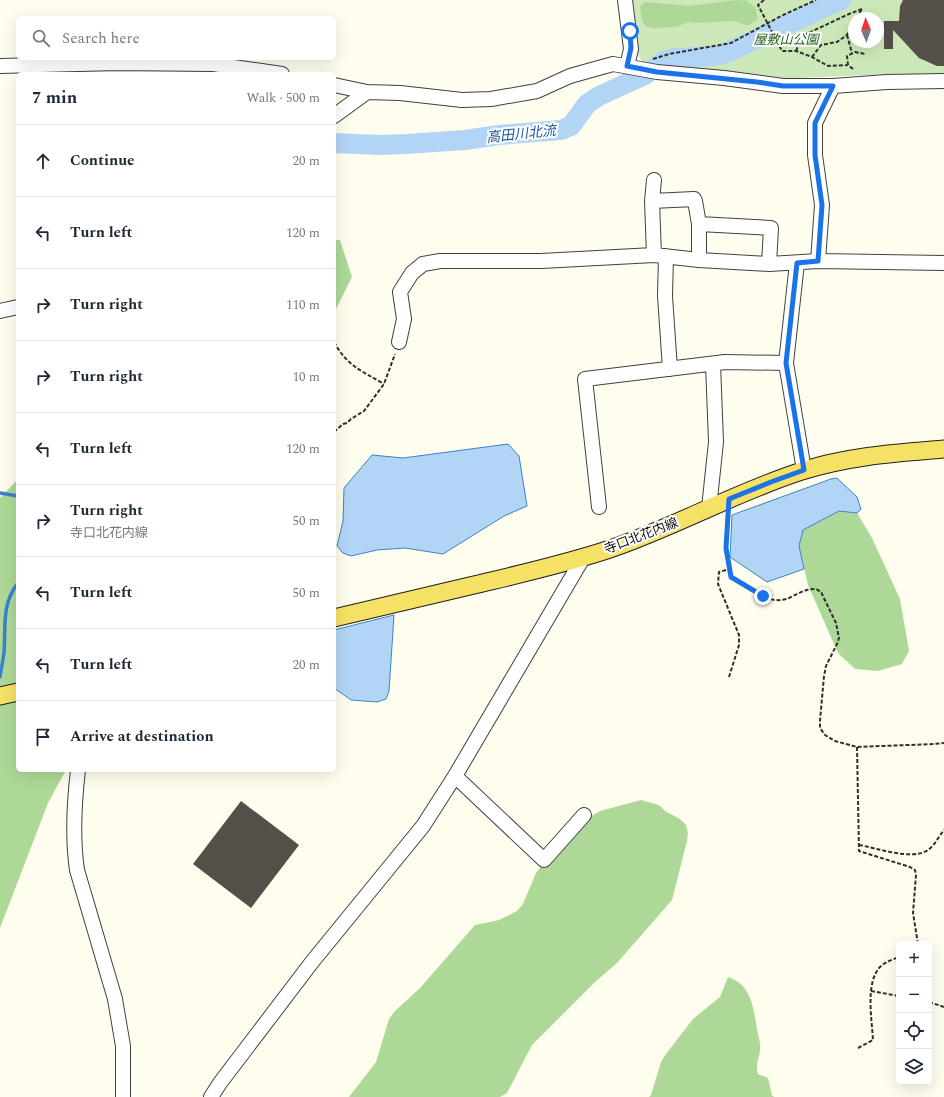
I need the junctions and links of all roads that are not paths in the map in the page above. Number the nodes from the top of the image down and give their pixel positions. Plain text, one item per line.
1 (624, 0) edge
2 (0, 66) edge
3 (627, 66) junction
4 (268, 72) edge
5 (944, 81) edge
6 (336, 85) edge
7 (833, 86) junction
8 (367, 92) junction
9 (336, 115) edge
10 (654, 180) dead end
11 (652, 201) junction
12 (699, 224) junction
13 (660, 255) junction
14 (699, 260) junction
15 (818, 261) junction
16 (797, 263) junction
17 (944, 263) edge
18 (769, 264) junction
19 (16, 307) edge
20 (0, 311) edge
21 (399, 342) road end
22 (786, 363) junction
23 (713, 364) junction
24 (670, 369) junction
25 (944, 449) edge
26 (804, 470) junction
27 (599, 506) dead end
28 (709, 508) junction
29 (583, 558) junction
30 (336, 618) edge
31 (16, 692) edge
32 (0, 696) edge
33 (78, 772) edge
34 (455, 776) junction
35 (584, 814) dead end
36 (123, 1097) edge
37 (211, 1097) edge

1 - 3 street
2 - 4 street
3 - 7 street
3 - 8 street
5 - 7 street
6 - 8 street
7 - 15 street
8 - 9 street
10 - 11 street
11 - 12 street
11 - 13 street
12 - 14 street
12 - 18 street
13 - 14 street
13 - 21 street
13 - 24 street
14 - 18 street
15 - 16 street
15 - 17 street
16 - 18 street
16 - 22 street
19 - 20 street
22 - 23 street
22 - 26 street
23 - 24 street
23 - 28 street
24 - 27 street
25 - 26 main road, 寺口北花内線
26 - 28 main road, 寺口北花内線
28 - 29 main road, 寺口北花内線
29 - 30 main road, 寺口北花内線
29 - 34 street
31 - 32 main road
33 - 36 street
34 - 35 street
34 - 37 street

